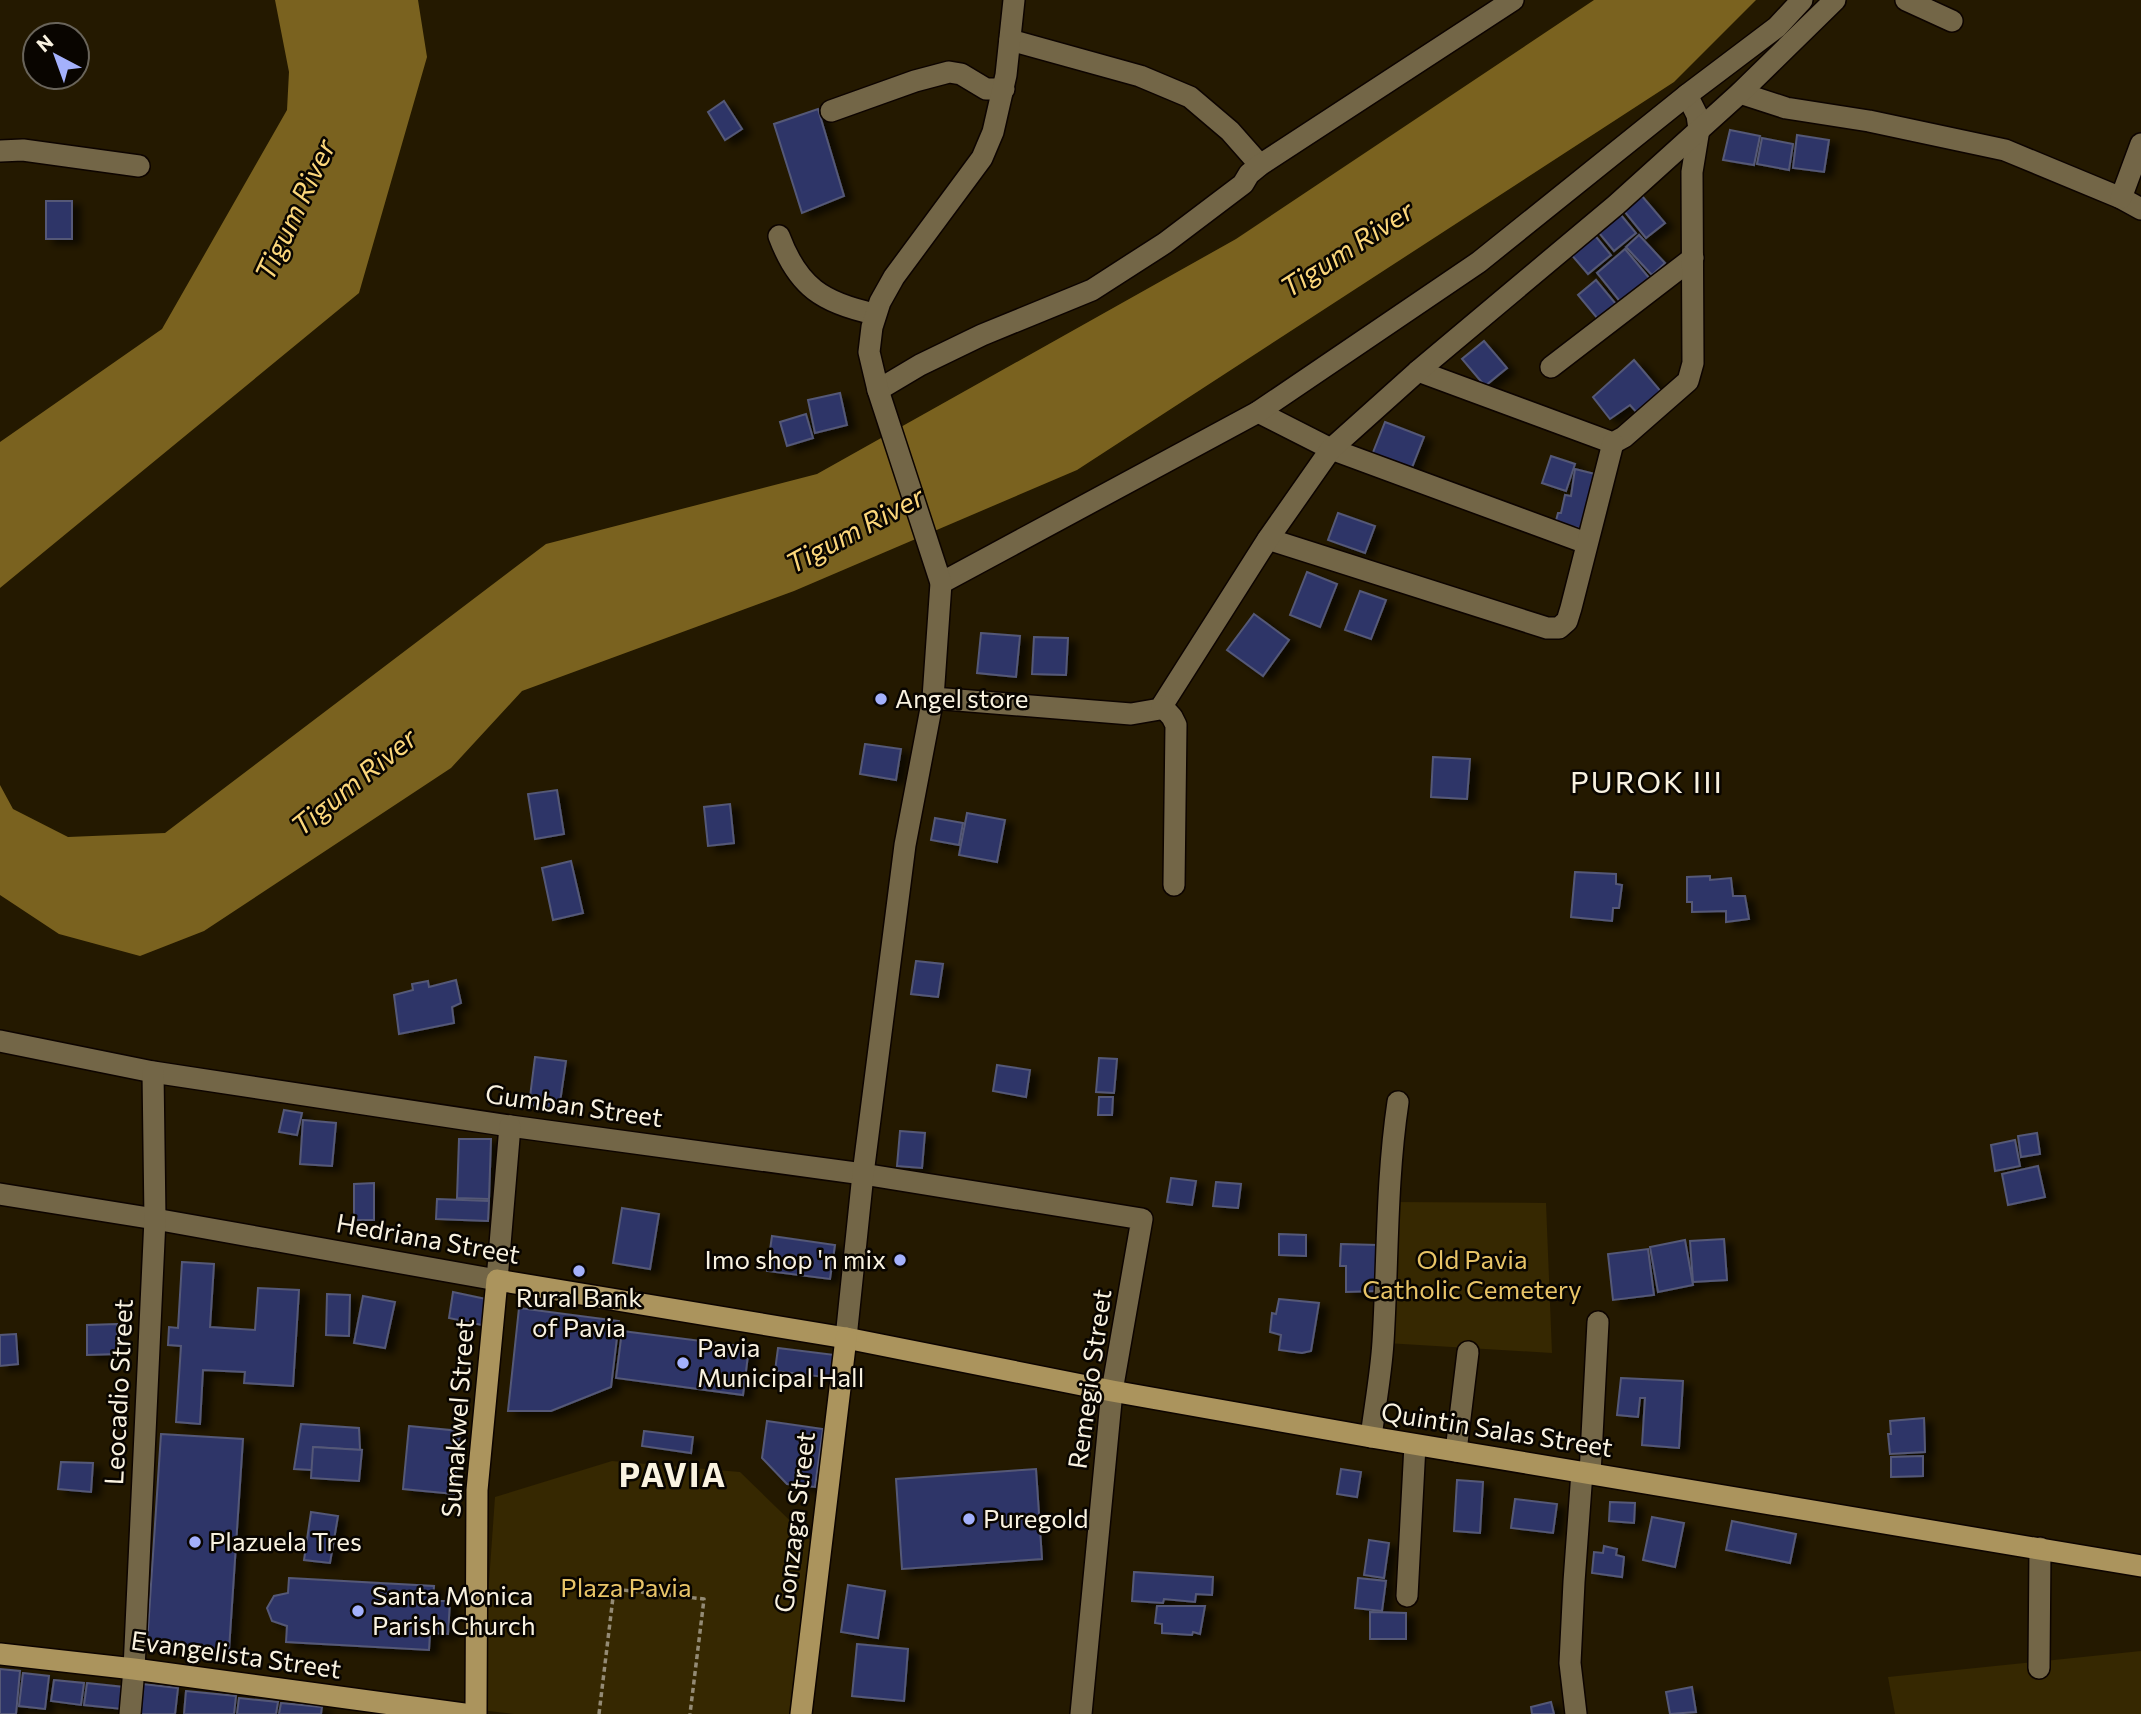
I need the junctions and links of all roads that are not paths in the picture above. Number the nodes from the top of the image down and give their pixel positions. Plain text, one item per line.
1 (1014, 0) edge
2 (1513, 0) edge
3 (1802, 0) edge
4 (1835, 0) edge
5 (1906, 0) edge
6 (1952, 20) dead end
7 (1010, 40) junction
8 (1004, 89) junction
9 (1740, 93) junction
10 (1687, 95) junction
11 (831, 111) dead end
12 (1699, 129) junction
13 (2141, 144) edge
14 (0, 151) edge
15 (1260, 165) junction
16 (139, 166) dead end
17 (2121, 198) junction
18 (2141, 209) edge
19 (779, 236) dead end
20 (1693, 258) junction
21 (875, 314) junction
22 (1550, 367) dead end
23 (1418, 371) junction
24 (881, 398) junction
25 (1258, 412) junction
26 (1614, 443) junction
27 (1331, 449) junction
28 (1268, 539) junction
29 (1586, 543) junction
30 (940, 576) junction
31 (933, 698) junction
32 (1162, 706) junction
33 (1174, 886) dead end
34 (0, 1041) edge
35 (153, 1072) junction
36 (1398, 1102) dead end
37 (510, 1126) junction
38 (863, 1174) junction
39 (0, 1194) edge
40 (155, 1219) junction
41 (1142, 1219) joint
42 (496, 1280) junction
43 (1598, 1322) dead end
44 (846, 1338) junction
45 (1468, 1352) dead end
46 (1112, 1391) junction
47 (1371, 1437) junction
48 (1415, 1445) junction
49 (1456, 1451) junction
50 (1586, 1473) junction
51 (2040, 1548) junction
52 (2141, 1566) edge
53 (1407, 1595) dead end
54 (0, 1654) edge
55 (2039, 1668) dead end
56 (135, 1669) junction
57 (130, 1714) edge
58 (464, 1714) edge
59 (476, 1714) edge
60 (801, 1714) edge
61 (1081, 1714) edge
62 (1576, 1714) edge

1 - 7 street
2 - 15 street
3 - 10 street
4 - 9 street
5 - 6 street
7 - 8 street
7 - 15 street
8 - 11 street
8 - 21 street
9 - 12 street
9 - 17 street
10 - 12 street
10 - 25 street
12 - 20 street
12 - 23 street
13 - 17 street
14 - 16 street
15 - 24 street
17 - 18 street
19 - 21 street
20 - 22 street
20 - 26 street
21 - 24 street
23 - 26 street
23 - 27 street
24 - 30 street
25 - 27 street
25 - 30 street
26 - 29 street
27 - 28 street
27 - 29 street
28 - 29 street
28 - 32 street
30 - 31 street
31 - 32 street
31 - 38 street
32 - 33 street
34 - 35 street, Gumban Street
35 - 37 street, Gumban Street
35 - 40 street, Leocadio Street
36 - 47 street
37 - 38 street, Gumban Street
37 - 42 street, Sumakwel Street
38 - 41 street, Gumban Street
38 - 44 street
39 - 40 street, Hedriana Street
40 - 42 street, Hedriana Street
40 - 56 street, Leocadio Street
41 - 46 street, Remegio Street
42 - 44 main road, Hedriana Street
42 - 59 main road, Sumakwel Street
43 - 50 street
44 - 46 main road, Quintin Salas Street
44 - 60 main road, Gonzaga Street
45 - 49 street
46 - 47 main road, Quintin Salas Street
46 - 61 street, Remegio Street
47 - 48 main road, Quintin Salas Street
48 - 49 main road, Quintin Salas Street
48 - 53 street
49 - 50 main road, Quintin Salas Street
50 - 51 main road, Quintin Salas Street
50 - 62 street
51 - 52 main road, Quintin Salas Street
51 - 55 street
54 - 56 main road, Evangelista Street
56 - 57 street, Leocadio Street
56 - 58 main road, Evangelista Street

